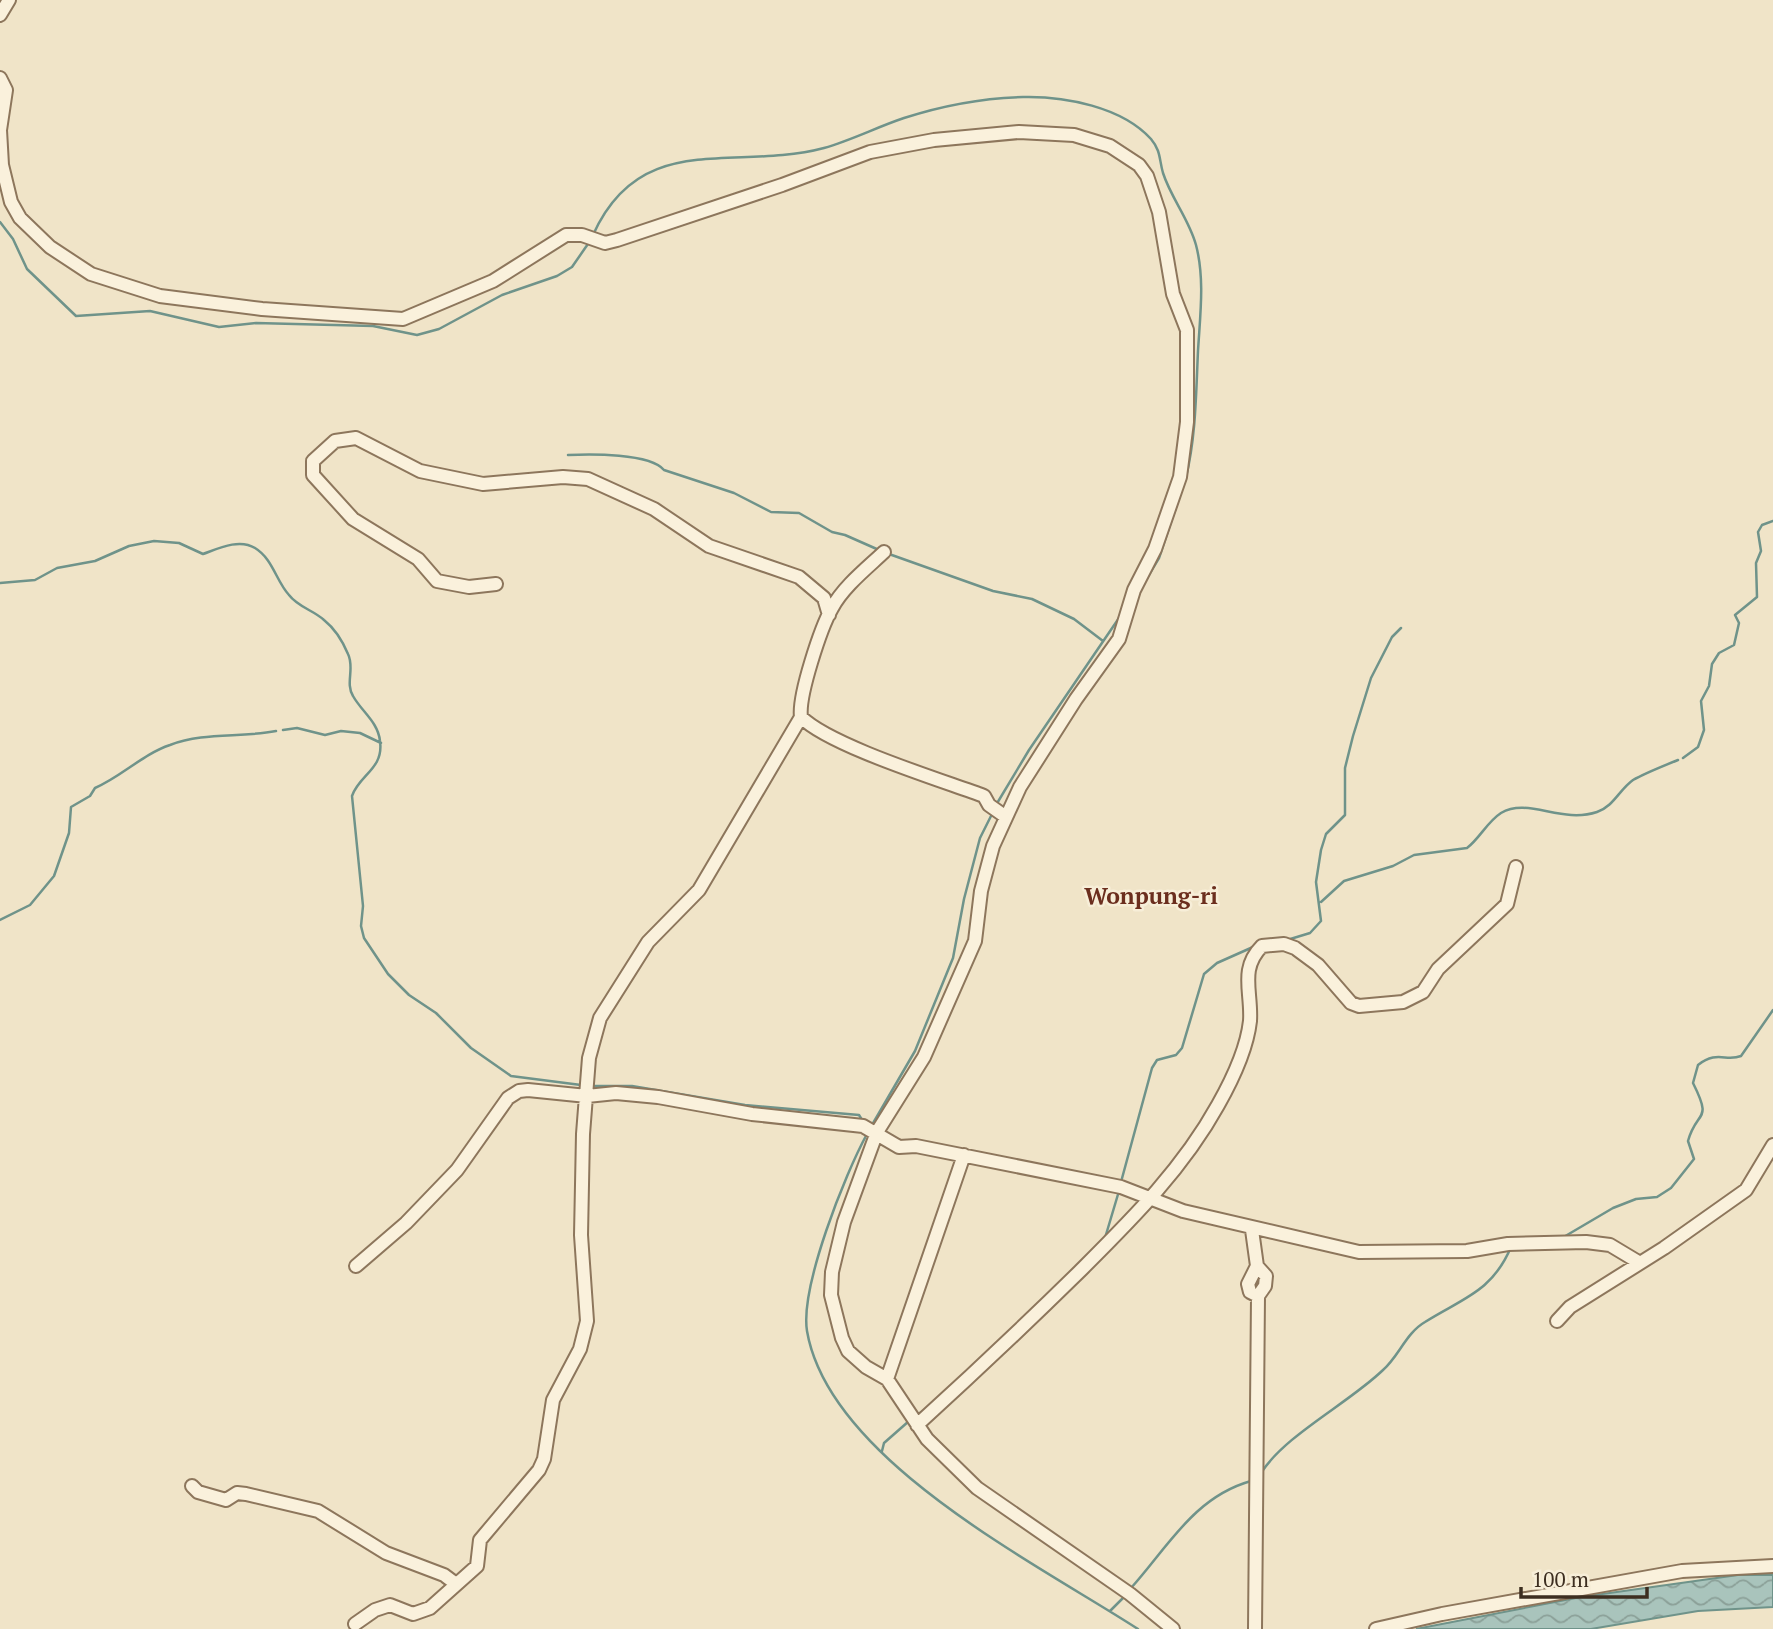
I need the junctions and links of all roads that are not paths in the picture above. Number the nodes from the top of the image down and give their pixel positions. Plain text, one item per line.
1 (9, 0) edge
2 (0, 15) edge
3 (0, 78) edge
4 (0, 130) edge
5 (884, 552) dead end
6 (496, 584) dead end
7 (830, 615) junction
8 (801, 717) junction
9 (1006, 817) junction
10 (1516, 867) dead end
11 (587, 1096) junction
12 (877, 1132) junction
13 (1773, 1145) edge
14 (964, 1155) junction
15 (1151, 1200) junction
16 (1252, 1230) junction
17 (1640, 1263) junction
18 (356, 1266) dead end
19 (1557, 1321) dead end
20 (887, 1379) junction
21 (917, 1425) junction
22 (192, 1486) dead end
23 (1773, 1566) edge
24 (456, 1584) junction
25 (355, 1624) dead end
26 (1173, 1629) edge
27 (1255, 1629) edge
28 (1376, 1629) edge

1 - 2 street
3 - 4 street
4 - 9 street
5 - 7 street
6 - 7 street
7 - 8 street
8 - 9 street
8 - 11 street
9 - 12 street
10 - 15 street
11 - 12 street
11 - 18 street
11 - 24 street
12 - 14 street
12 - 20 street
13 - 17 street
14 - 15 street
14 - 20 street
15 - 16 street
15 - 21 street
16 - 17 street
16 - 27 street
17 - 19 street
20 - 21 street
21 - 26 street
22 - 24 street
23 - 28 street
24 - 25 street

